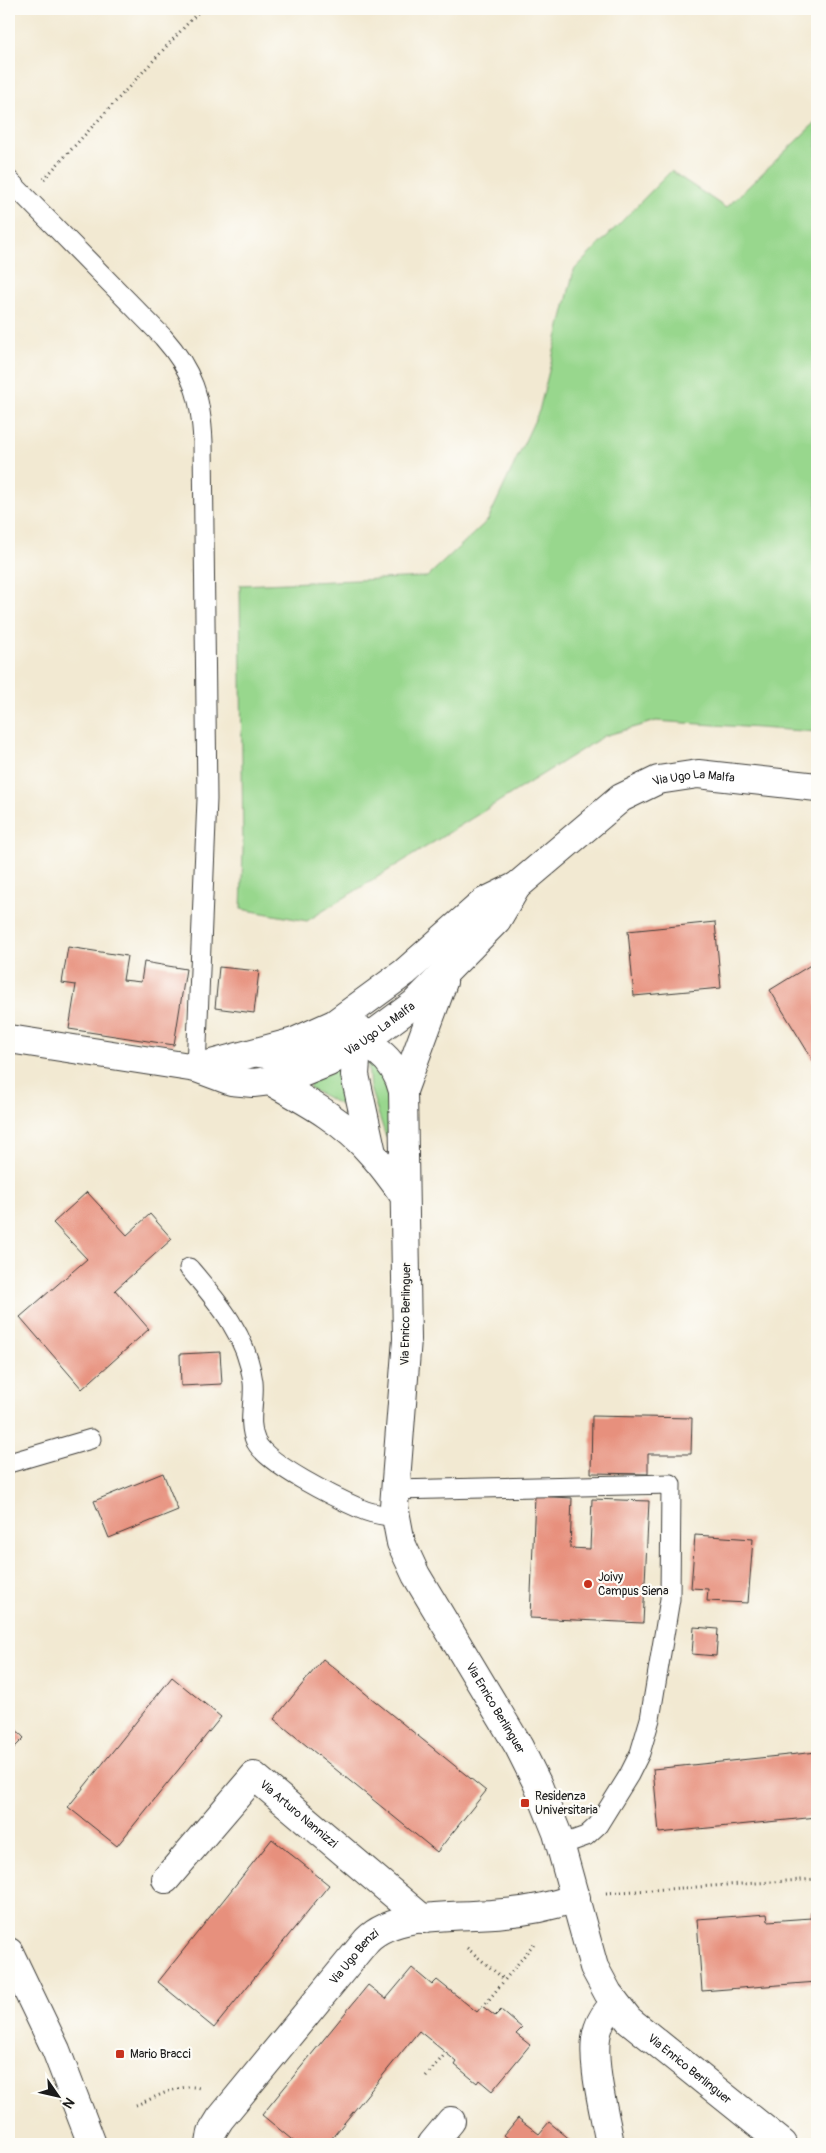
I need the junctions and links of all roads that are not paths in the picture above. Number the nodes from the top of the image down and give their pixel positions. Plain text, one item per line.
1 (9, 180) edge
2 (817, 787) edge
3 (517, 886) junction
4 (434, 946) junction
5 (448, 971) junction
6 (9, 1039) edge
7 (360, 1044) junction
8 (259, 1053) junction
9 (196, 1068) junction
10 (272, 1082) junction
11 (403, 1092) junction
12 (372, 1153) junction
13 (403, 1194) junction
14 (189, 1268) dead end
15 (91, 1439) dead end
16 (9, 1463) edge
17 (394, 1503) junction
18 (561, 1845) junction
19 (166, 1879) dead end
20 (576, 1898) junction
21 (423, 1919) junction
22 (9, 1952) edge
23 (615, 2003) junction
24 (451, 2121) dead end
25 (92, 2144) edge
26 (210, 2144) edge
27 (432, 2144) edge
28 (610, 2144) edge
29 (784, 2144) edge

1 - 9 lane
2 - 3 street, Via Ugo La Malfa
3 - 4 street, Via Ugo La Malfa
3 - 5 street, Via Ugo La Malfa
4 - 7 street
4 - 8 street, Via Ugo La Malfa
5 - 7 street, Via Ugo La Malfa
5 - 11 street, Via Enrico Berlinguer
6 - 9 street, Via Ugo La Malfa
7 - 8 street
7 - 10 street, Via Ugo La Malfa
7 - 11 street, Via Enrico Berlinguer
7 - 12 street
8 - 9 street, Via Ugo La Malfa
9 - 10 street, Via Ugo La Malfa
10 - 12 street
11 - 13 street, Via Enrico Berlinguer
12 - 13 street
13 - 17 street, Via Enrico Berlinguer
14 - 17 lane
15 - 16 lane
17 - 18 street, Via Enrico Berlinguer
17 - 18 lane
18 - 20 street, Via Enrico Berlinguer
19 - 21 street, Via Arturo Nannizzi
20 - 21 street, Via Ugo Benzi
20 - 23 street, Via Enrico Berlinguer
21 - 26 street, Via Ugo Benzi
22 - 25 street
23 - 28 street
23 - 29 street, Via Enrico Berlinguer
24 - 27 street

